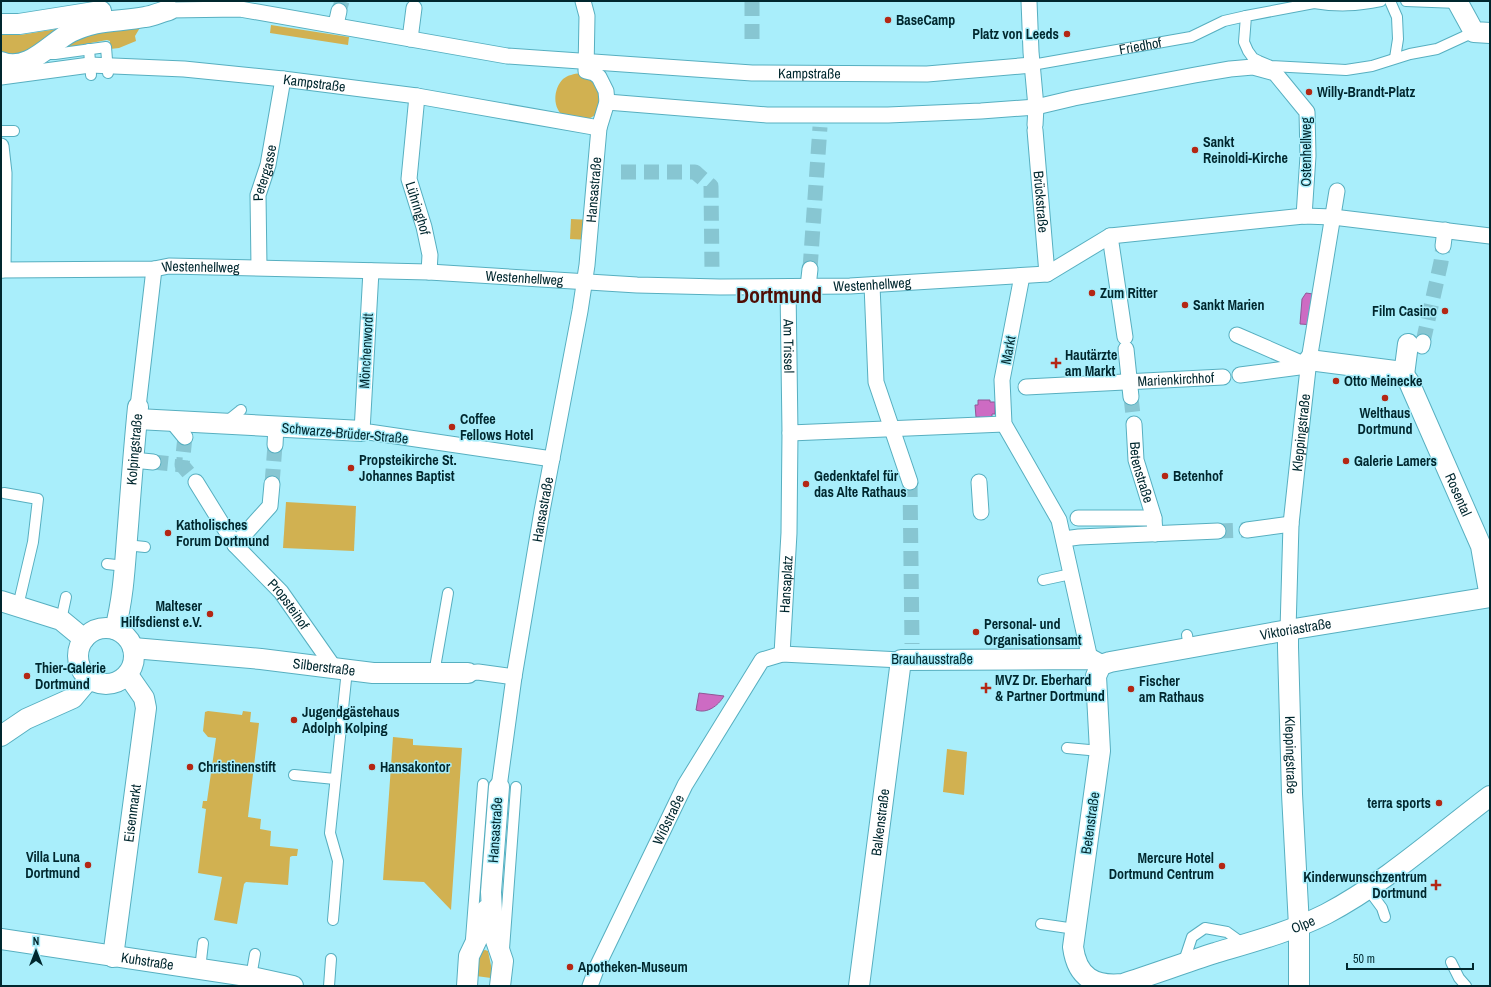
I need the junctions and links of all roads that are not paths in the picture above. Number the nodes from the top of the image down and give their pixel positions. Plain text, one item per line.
1 (583, 1) edge
2 (1029, 1) edge
3 (1381, 1) edge
4 (1390, 1) edge
5 (1406, 1) edge
6 (1316, 2) edge
7 (1458, 2) edge
8 (169, 5) edge
9 (414, 8) dead end
10 (1246, 16) junction
11 (1, 24) edge
12 (1482, 33) edge
13 (410, 39) junction
14 (89, 49) junction
15 (42, 54) junction
16 (1395, 58) junction
17 (586, 61) junction
18 (1, 62) edge
19 (1032, 64) junction
20 (1264, 67) junction
21 (108, 69) junction
22 (91, 70) junction
23 (1, 77) edge
24 (283, 78) junction
25 (417, 96) junction
26 (607, 102) junction
27 (1036, 107) junction
28 (599, 128) junction
29 (14, 131) dead end
30 (1, 132) edge
31 (1, 146) edge
32 (1337, 191) dead end
33 (1304, 216) junction
34 (1333, 217) junction
35 (1445, 230) junction
36 (1110, 236) junction
37 (1490, 236) edge
38 (1443, 246) tunnel mouth
39 (259, 268) junction
40 (154, 269) junction
41 (810, 269) tunnel mouth
42 (2, 270) edge
43 (371, 271) junction
44 (429, 272) junction
45 (1047, 274) junction
46 (1022, 276) junction
47 (585, 281) junction
48 (872, 285) junction
49 (788, 287) junction
50 (808, 287) junction
51 (1237, 335) dead end
52 (1418, 344) tunnel mouth
53 (1308, 363) junction
54 (1240, 375) dead end
55 (1404, 375) junction
56 (1223, 377) dead end
57 (1129, 382) junction
58 (1026, 387) dead end
59 (1131, 397) tunnel mouth
60 (241, 410) dead end
61 (138, 413) junction
62 (171, 420) junction
63 (225, 423) junction
64 (1004, 424) junction
65 (1134, 424) tunnel mouth
66 (892, 430) junction
67 (362, 431) junction
68 (790, 434) junction
69 (185, 437) dead end
70 (552, 459) junction
71 (133, 460) junction
72 (153, 462) tunnel mouth
73 (1032, 474) joint
74 (196, 482) tunnel mouth
75 (910, 482) tunnel mouth
76 (980, 482) dead end
77 (272, 484) tunnel mouth
78 (4, 493) dead end
79 (981, 512) dead end
80 (1154, 518) junction
81 (1059, 520) junction
82 (1291, 524) junction
83 (1120, 528) junction
84 (1247, 530) tunnel mouth
85 (1218, 531) tunnel mouth
86 (1156, 534) junction
87 (1064, 539) junction
88 (235, 545) junction
89 (1071, 574) junction
90 (1043, 580) dead end
91 (448, 593) dead end
92 (66, 597) dead end
93 (1490, 597) edge
94 (9, 603) edge
95 (61, 620) junction
96 (115, 629) junction
97 (1288, 630) junction
98 (84, 639) junction
99 (133, 648) junction
100 (782, 654) junction
101 (762, 660) joint
102 (902, 660) junction
103 (1096, 662) junction
104 (341, 669) junction
105 (436, 672) junction
106 (468, 673) joint
107 (128, 675) junction
108 (514, 677) junction
109 (89, 679) junction
110 (1, 736) edge
111 (1068, 748) dead end
112 (1100, 751) junction
113 (294, 775) dead end
114 (335, 779) junction
115 (499, 786) junction
116 (1490, 796) edge
117 (1368, 889) junction
118 (491, 892) junction
119 (1385, 916) dead end
120 (334, 920) dead end
121 (1041, 924) dead end
122 (1299, 926) junction
123 (1075, 929) junction
124 (1, 939) edge
125 (203, 943) dead end
126 (1245, 945) junction
127 (255, 954) dead end
128 (469, 956) junction
129 (113, 957) junction
130 (331, 959) dead end
131 (503, 961) junction
132 (1451, 962) dead end
133 (1183, 964) junction
134 (200, 969) junction
135 (251, 977) junction
136 (1088, 978) joint
137 (281, 985) edge
138 (329, 986) edge
139 (467, 986) edge
140 (500, 986) edge
141 (590, 986) edge
142 (859, 986) edge
143 (1299, 986) edge
144 (1466, 986) edge

1 - 17 street
2 - 19 street, Brückstraße
3 - 6 lane, Friedhof
4 - 16 lane
5 - 7 lane
6 - 10 lane, Friedhof
7 - 12 street
8 - 11 street, Kampstraße
8 - 13 street, Kampstraße
8 - 15 street, Kampstraße
9 - 13 street
10 - 19 lane, Friedhof
10 - 20 lane
12 - 16 lane
13 - 17 street, Kampstraße
14 - 15 lane, Kampstraße
14 - 21 lane, Kampstraße
14 - 22 lane
15 - 18 street, Kampstraße
16 - 20 lane
17 - 19 street, Kampstraße
17 - 26 street
19 - 27 street, Brückstraße
20 - 27 street, Ostenhellweg
20 - 33 street, Ostenhellweg
21 - 22 street, Kampstraße
21 - 24 street, Kampstraße
22 - 23 street, Kampstraße
24 - 25 street, Kampstraße
24 - 39 street, Petergasse
25 - 28 street, Kampstraße
25 - 44 street, Lühringhof
26 - 27 street
26 - 28 street
27 - 45 street, Brückstraße
28 - 47 street, Hansastraße
29 - 30 lane
31 - 42 street
32 - 34 street
33 - 34 street
33 - 36 street
34 - 35 street
34 - 53 street, Kleppingstraße
35 - 37 street
35 - 38 street
36 - 45 street
36 - 57 street, Marienkirchhof
39 - 40 street, Westenhellweg
39 - 43 street, Westenhellweg
40 - 42 street, Westenhellweg
40 - 61 street, Kolpingstraße
41 - 50 street
43 - 44 street, Westenhellweg
43 - 67 street, Mönchenwordt
44 - 47 street, Westenhellweg
45 - 46 street, Westenhellweg
46 - 48 street, Westenhellweg
46 - 64 street, Markt
47 - 49 street, Westenhellweg
47 - 70 street, Hansastraße
48 - 50 street, Westenhellweg
48 - 66 street
49 - 50 street, Westenhellweg
49 - 68 street, Am Trissel
51 - 53 street
52 - 55 street
53 - 54 street
53 - 55 street
53 - 82 street, Kleppingstraße
55 - 93 street, Rosental
56 - 57 street, Marienkirchhof
57 - 58 street
57 - 59 street, Marienkirchhof
60 - 63 lane
61 - 62 street, Schwarze-Brüder-Straße
61 - 71 street, Kolpingstraße
62 - 63 street, Schwarze-Brüder-Straße
62 - 69 street
63 - 67 street, Schwarze-Brüder-Straße
64 - 66 street
64 - 73 street, Markt
65 - 80 street, Betenstraße
66 - 68 street
66 - 75 street
67 - 70 street, Schwarze-Brüder-Straße
68 - 100 street, Hansaplatz
70 - 108 street, Hansastraße
71 - 72 street
71 - 96 street, Kolpingstraße
73 - 81 street, Betenstraße
74 - 88 street, Propsteihof
76 - 79 street
77 - 88 street
78 - 94 lane
80 - 83 street, Betenstraße
80 - 86 street, Betenstraße
81 - 83 street, Betenstraße
81 - 87 street, Betenstraße
82 - 84 street
82 - 97 street, Kleppingstraße
83 - 86 street
83 - 87 street
85 - 86 street
87 - 89 street, Betenstraße
88 - 104 street, Propsteihof
89 - 90 lane
89 - 103 street, Betenstraße
91 - 105 lane
92 - 95 lane
93 - 97 street, Viktoriastraße
94 - 95 street
95 - 98 street
96 - 98 street
96 - 99 street
97 - 103 street, Viktoriastraße
97 - 122 street, Kleppingstraße
98 - 109 street
99 - 104 street, Silberstraße
99 - 107 street
100 - 101 street, Brauhausstraße
100 - 102 street, Brauhausstraße
101 - 141 street, Wißstraße
102 - 103 street, Brauhausstraße
102 - 142 street, Balkenstraße
103 - 112 street, Betenstraße
104 - 105 street, Silberstraße
104 - 114 lane
105 - 106 street, Silberstraße
106 - 108 street, Silberstraße
107 - 109 street
107 - 129 street, Eisenmarkt
108 - 115 street, Hansastraße
109 - 110 street
111 - 112 lane
112 - 123 street, Betenstraße
113 - 114 lane
114 - 120 lane
115 - 118 street, Hansastraße
115 - 128 lane
115 - 131 lane
116 - 117 street, Olpe
117 - 119 lane
117 - 122 street, Olpe
118 - 128 street, Hansastraße
118 - 131 street, Hansastraße
121 - 123 lane
122 - 126 street, Olpe
122 - 143 street, Kleppingstraße
123 - 136 street, Betenstraße
124 - 129 street, Kuhstraße
125 - 134 lane
126 - 133 street, Olpe
126 - 133 lane
127 - 135 lane
128 - 139 street, Hansastraße
129 - 134 street, Kuhstraße
130 - 138 lane
131 - 140 street, Hansastraße
132 - 144 lane
133 - 136 street, Olpe
134 - 135 street, Kuhstraße
135 - 137 street, Kuhstraße

